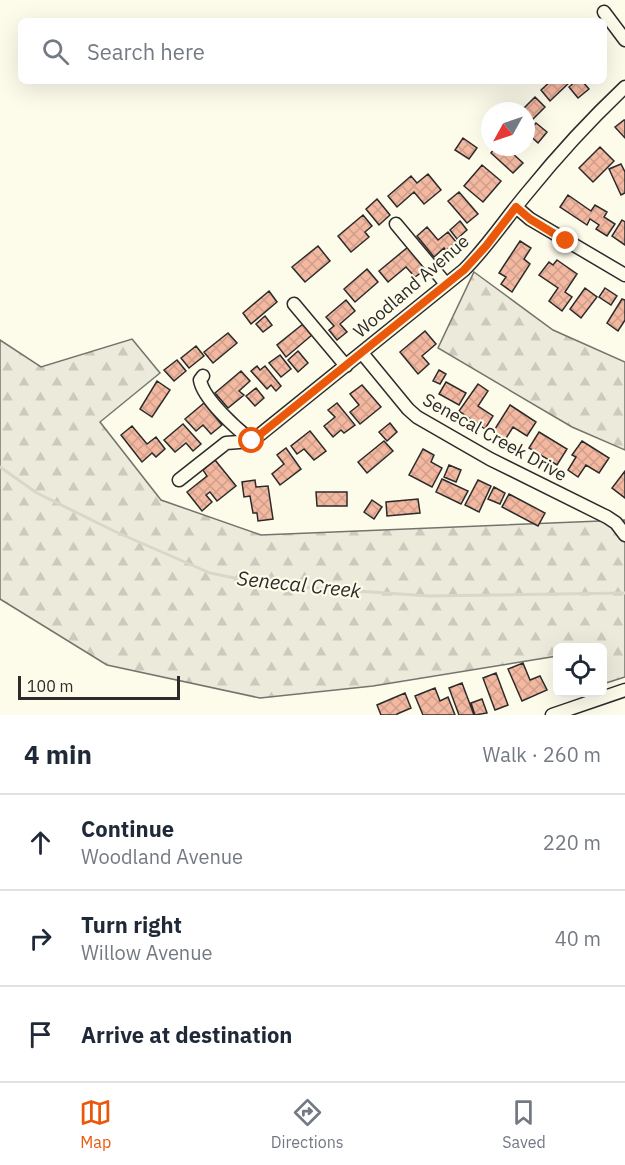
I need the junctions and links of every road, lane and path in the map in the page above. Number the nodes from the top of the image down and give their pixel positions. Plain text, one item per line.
1 (604, 12) dead end
2 (625, 40) edge
3 (625, 87) edge
4 (516, 207) junction
5 (396, 224) dead end
6 (625, 275) edge
7 (446, 284) junction
8 (294, 304) dead end
9 (362, 353) junction
10 (346, 366) junction
11 (203, 375) dead end
12 (252, 441) junction
13 (179, 480) dead end
14 (625, 535) edge
15 (625, 690) edge
16 (552, 715) edge

1 - 2 street
3 - 4 street, Woodland Avenue
4 - 6 street
4 - 7 street, Woodland Avenue
5 - 7 street
7 - 9 street, Woodland Avenue
8 - 10 street
9 - 10 street, Woodland Avenue
9 - 14 street, Senecal Creek Drive
10 - 12 street, Woodland Avenue
11 - 12 street
12 - 13 street
15 - 16 street

